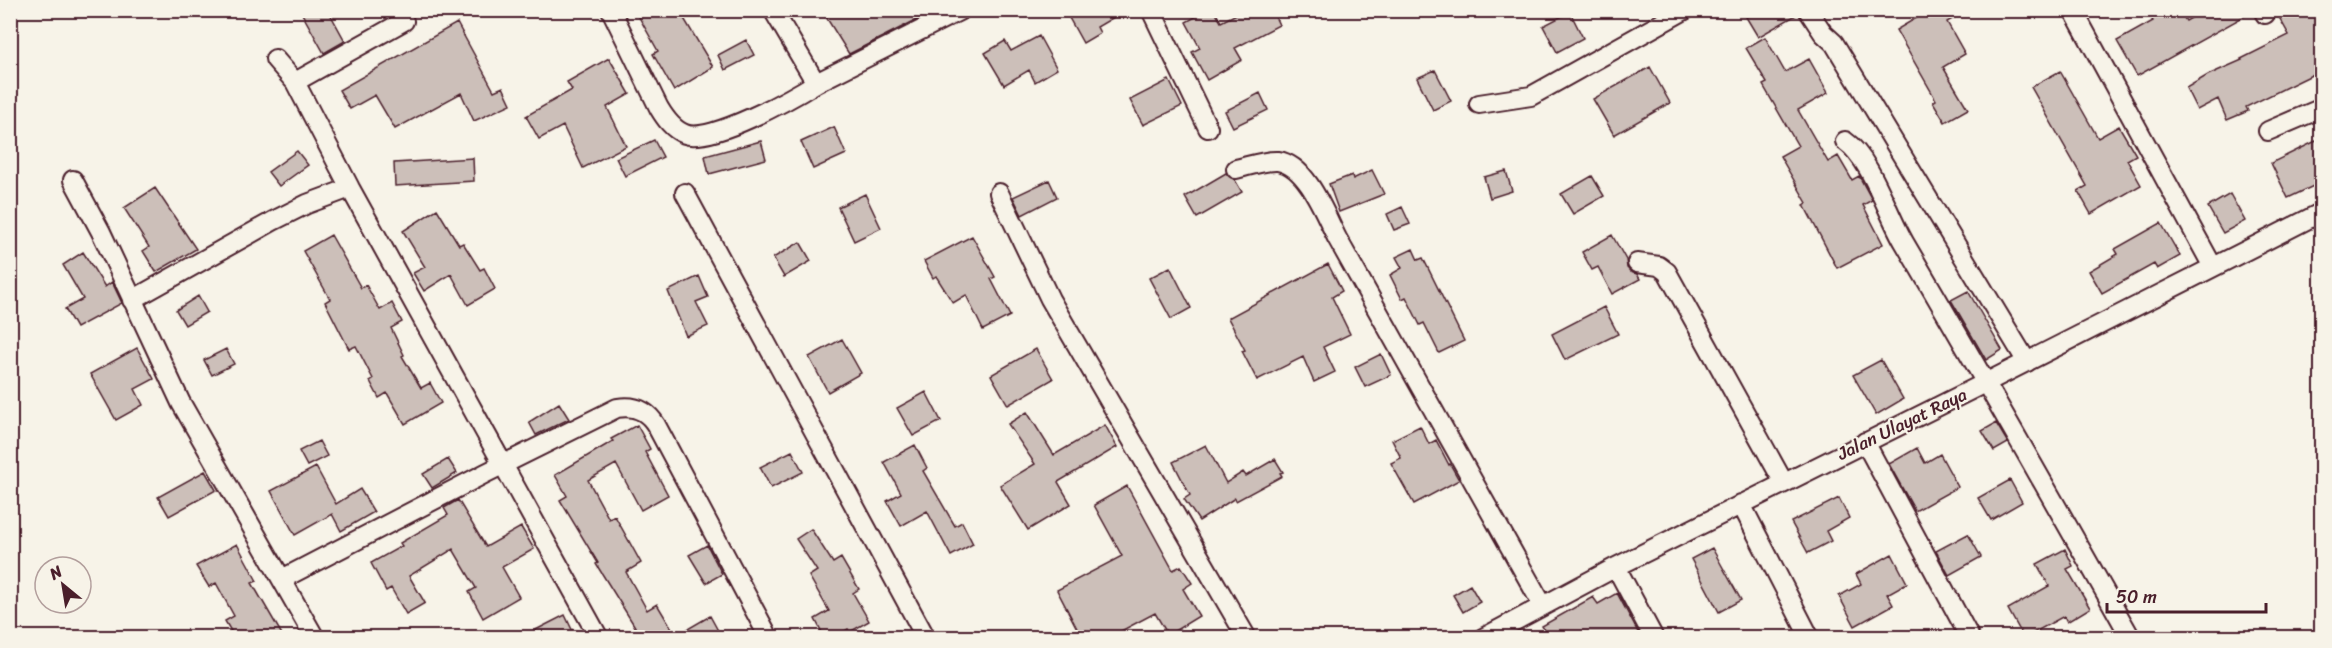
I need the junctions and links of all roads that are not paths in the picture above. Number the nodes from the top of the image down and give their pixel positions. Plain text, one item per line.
1 (611, 10) edge
2 (773, 10) edge
3 (961, 10) edge
4 (1151, 10) edge
5 (1685, 10) edge
6 (1808, 10) edge
7 (2073, 10) edge
8 (925, 18) edge
9 (404, 21) dead end
10 (276, 59) dead end
11 (295, 82) junction
12 (816, 83) junction
13 (1479, 104) dead end
14 (2322, 108) edge
15 (1208, 128) dead end
16 (2268, 131) dead end
17 (1845, 141) dead end
18 (1236, 169) dead end
19 (73, 180) dead end
20 (350, 188) junction
21 (685, 193) dead end
22 (999, 193) dead end
23 (2322, 212) edge
24 (1637, 263) dead end
25 (2214, 267) junction
26 (132, 300) junction
27 (2027, 362) junction
28 (1987, 382) junction
29 (1865, 442) junction
30 (503, 465) junction
31 (1784, 483) junction
32 (1741, 504) junction
33 (1616, 567) junction
34 (282, 579) junction
35 (1543, 606) junction
36 (1516, 630) edge
37 (766, 632) dead end
38 (315, 638) edge
39 (599, 638) edge
40 (926, 638) edge
41 (1247, 638) edge
42 (1483, 638) edge
43 (1654, 638) edge
44 (1810, 638) edge
45 (1970, 638) edge
46 (2131, 638) edge

1 - 12 street
2 - 12 street
3 - 8 street
4 - 15 street
5 - 13 street
6 - 27 street
7 - 25 street
8 - 12 street
9 - 11 street
10 - 11 street
11 - 20 street
14 - 16 street
17 - 28 street
18 - 35 street
19 - 26 street
20 - 26 street
20 - 30 street
21 - 40 street
22 - 41 street
23 - 25 street, Jalan Ulayat Raya
24 - 31 street
25 - 27 street, Jalan Ulayat Raya
26 - 34 street
27 - 28 street, Jalan Ulayat Raya
28 - 29 street, Jalan Ulayat Raya
28 - 46 street
29 - 31 street, Jalan Ulayat Raya
29 - 45 street
30 - 34 street
30 - 37 street
30 - 39 street
31 - 32 street, Jalan Ulayat Raya
32 - 33 street, Jalan Ulayat Raya
32 - 44 street
33 - 35 street, Jalan Ulayat Raya
33 - 43 street
34 - 38 street
35 - 36 street, Jalan Ulayat Raya
36 - 42 street, Jalan Ulayat Raya

